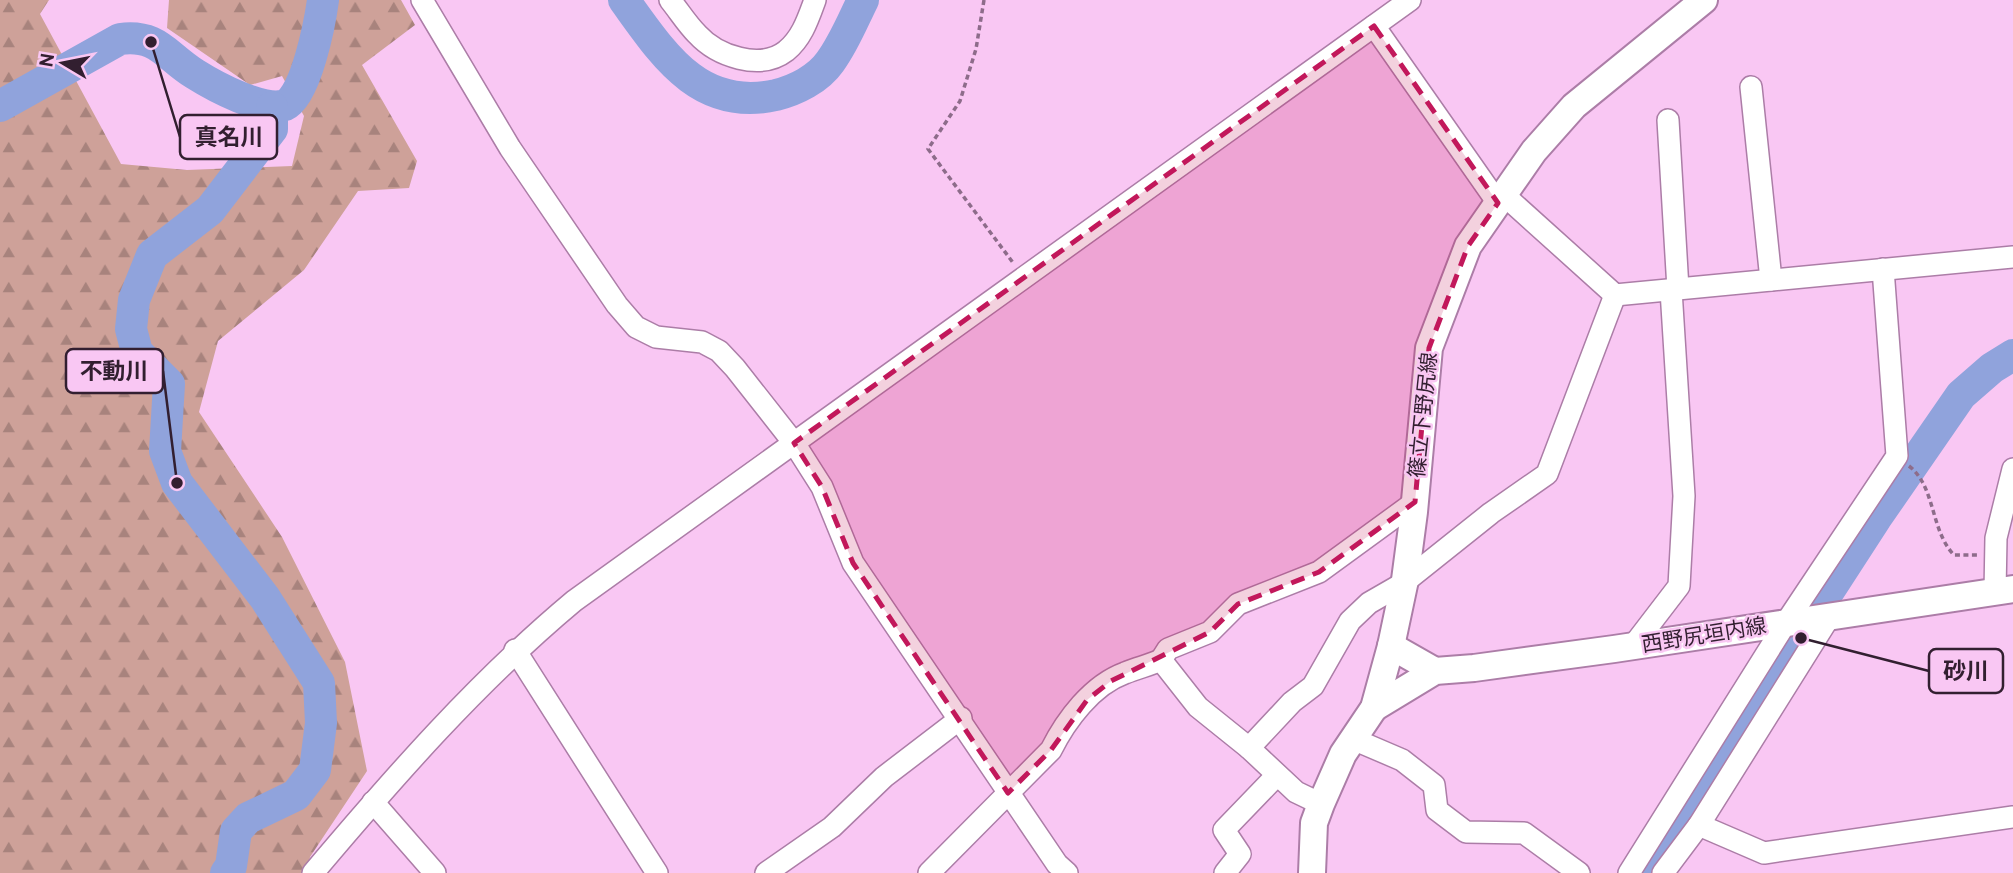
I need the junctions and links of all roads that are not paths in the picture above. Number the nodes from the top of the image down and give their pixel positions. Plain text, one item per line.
1 (422, 0) edge
2 (670, 0) edge
3 (815, 0) edge
4 (1410, 0) edge
5 (1704, 0) edge
6 (1374, 26) junction
7 (1751, 87) dead end
8 (1668, 120) dead end
9 (1501, 199) junction
10 (2013, 257) edge
11 (1883, 269) junction
12 (1771, 280) junction
13 (1675, 289) junction
14 (1615, 295) junction
15 (794, 443) junction
16 (2013, 469) edge
17 (1415, 502) junction
18 (1405, 580) junction
19 (2004, 590) edge
20 (1808, 619) junction
21 (1391, 646) junction
22 (1633, 646) junction
23 (515, 650) junction
24 (1161, 660) junction
25 (1435, 670) junction
26 (1374, 708) junction
27 (961, 718) junction
28 (1353, 739) junction
29 (1249, 748) junction
30 (1277, 775) junction
31 (1008, 793) junction
32 (373, 802) junction
33 (1321, 804) junction
34 (2013, 817) edge
35 (1699, 825) junction
36 (313, 873) edge
37 (435, 873) edge
38 (657, 873) edge
39 (766, 873) edge
40 (929, 873) edge
41 (1067, 873) edge
42 (1225, 873) edge
43 (1312, 873) edge
44 (1579, 873) edge
45 (1629, 873) edge
46 (1663, 873) edge

1 - 15 street
2 - 3 street
4 - 6 street
5 - 9 main road, 篠立下野尻線
6 - 9 street
6 - 15 street
7 - 12 street
8 - 13 street
9 - 14 street
9 - 17 main road, 篠立下野尻線
10 - 11 street
11 - 12 street
11 - 20 street
12 - 13 street
13 - 14 street
13 - 22 street
14 - 18 street
15 - 23 street
15 - 27 street
16 - 19 street
17 - 18 main road, 篠立下野尻線
17 - 24 street
18 - 21 main road, 篠立下野尻線
18 - 29 street
19 - 20 main road, 西野尻垣内線
20 - 22 main road, 西野尻垣内線
20 - 35 street
20 - 45 street
21 - 25 main road
21 - 26 main road, 篠立下野尻線
22 - 25 main road, 西野尻垣内線
23 - 32 street
23 - 38 street
24 - 29 street
24 - 31 street
25 - 26 main road, 西野尻垣内線
26 - 28 main road, 篠立下野尻線
27 - 31 street
27 - 39 street
28 - 33 main road, 篠立下野尻線
28 - 44 street
29 - 30 street
30 - 33 street
30 - 42 street
31 - 40 street
31 - 41 street
32 - 36 street
32 - 37 street
33 - 43 main road, 篠立下野尻線
34 - 35 street
35 - 46 street

